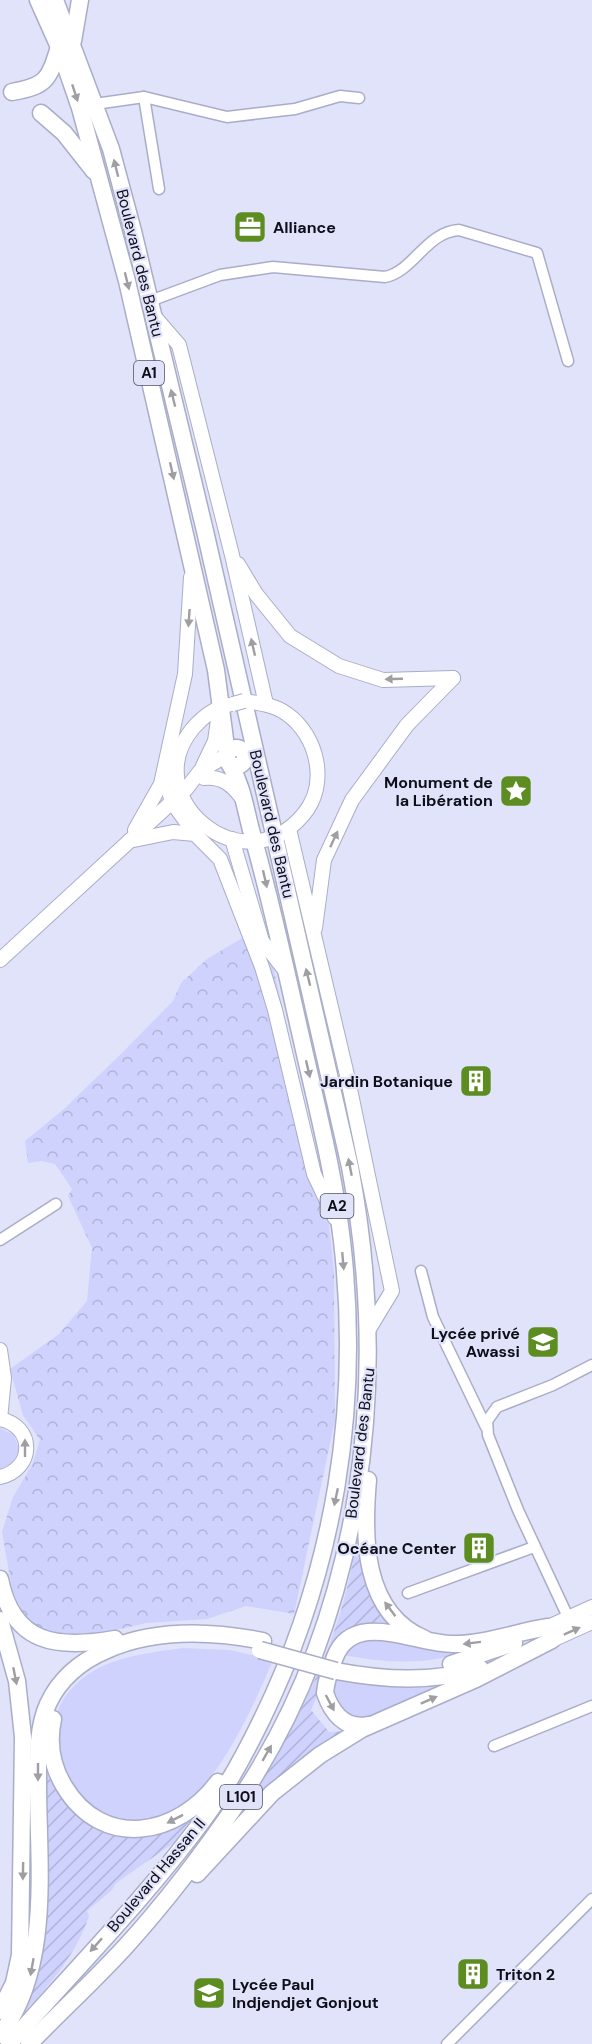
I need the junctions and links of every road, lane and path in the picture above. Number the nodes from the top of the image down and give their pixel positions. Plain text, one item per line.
1 (38, 0) edge
2 (55, 0) edge
3 (80, 0) edge
4 (66, 44) junction
5 (12, 92) dead end
6 (144, 98) junction
7 (358, 98) dead end
8 (95, 104) junction
9 (41, 113) dead end
10 (100, 178) junction
11 (159, 189) dead end
12 (152, 308) junction
13 (568, 361) dead end
14 (232, 555) junction
15 (211, 557) junction
16 (192, 560) junction
17 (216, 670) junction
18 (233, 704) junction
19 (266, 704) junction
20 (248, 721) joint
21 (238, 757) junction
22 (164, 771) junction
23 (202, 775) junction
24 (180, 795) junction
25 (245, 803) junction
26 (195, 834) junction
27 (272, 836) junction
28 (232, 840) junction
29 (129, 842) junction
30 (314, 936) junction
31 (0, 960) edge
32 (286, 972) junction
33 (56, 1204) dead end
34 (339, 1227) junction
35 (0, 1240) edge
36 (421, 1271) dead end
37 (369, 1329) junction
38 (369, 1348) junction
39 (0, 1350) edge
40 (592, 1365) edge
41 (0, 1419) edge
42 (486, 1428) junction
43 (0, 1477) edge
44 (534, 1547) junction
45 (0, 1579) edge
46 (408, 1593) dead end
47 (592, 1607) edge
48 (568, 1617) junction
49 (0, 1620) edge
50 (592, 1622) edge
51 (550, 1633) junction
52 (149, 1637) junction
53 (436, 1642) junction
54 (261, 1646) junction
55 (291, 1654) joint
56 (313, 1660) joint
57 (592, 1706) edge
58 (265, 1712) junction
59 (375, 1723) junction
60 (494, 1746) dead end
61 (592, 1899) edge
62 (148, 1920) junction
63 (0, 2011) edge
64 (0, 2035) edge
65 (9, 2044) edge
66 (29, 2044) edge
67 (447, 2044) edge

1 - 4 highway, Boulevard des Bantu / A1
2 - 4 highway, Boulevard des Bantu / A1
3 - 4 highway
4 - 5 highway
4 - 8 highway, Boulevard des Bantu / A1
4 -> 10 highway, Boulevard des Bantu / A1
6 - 7 street
6 - 8 street
6 - 11 street
12 -> 8 highway, Boulevard des Bantu / A1
9 - 10 highway
10 -> 16 highway, Boulevard des Bantu / A1
12 - 13 street
12 - 14 main road
15 -> 12 highway, Boulevard des Bantu / A1
19 -> 14 main road
30 -> 14 main road
15 - 18 highway, Boulevard des Bantu / A1
15 - 21 highway
16 - 17 highway, Boulevard des Bantu / A1
16 -> 22 main road
17 - 18 highway, Boulevard des Bantu / A1
17 - 23 main road
18 - 19 main road
18 - 20 highway, Boulevard des Bantu / A1
18 - 21 highway, Boulevard des Bantu / A1
18 - 24 main road
19 - 27 main road
20 - 27 highway, Boulevard des Bantu / A2
21 - 23 main road
21 - 25 highway, Boulevard des Bantu / A2
21 - 27 highway
22 - 24 main road
22 - 29 main road
23 - 24 main road
23 - 25 main road
24 - 26 main road
24 - 28 main road
24 - 29 main road
25 - 27 highway, Boulevard des Bantu / A2
26 - 29 main road
26 - 34 main road
27 - 28 main road
27 - 30 main road
27 -> 32 highway, Boulevard des Bantu / A2
37 -> 27 highway, Boulevard des Bantu / A2
28 - 32 main road
29 - 31 main road
30 - 37 main road
32 -> 34 highway, Boulevard des Bantu / A2
33 - 35 street
34 -> 55 highway, Boulevard des Bantu / A2
36 - 42 street
37 - 38 highway, Boulevard des Bantu / A2
53 -> 38 highway
38 - 56 highway, Boulevard des Bantu / A2
39 - 41 main road
40 - 42 street
43 -> 41 main road
42 - 44 street
44 - 46 street
44 - 48 street
45 - 52 highway
47 - 48 main road
48 - 51 main road
49 -> 63 highway
51 -> 50 main road
51 -> 53 highway
51 - 54 highway
59 -> 51 highway
52 - 54 highway
52 -> 64 highway
53 -> 59 highway
58 -> 54 highway
55 - 58 highway, Boulevard Hassan II
62 -> 56 highway, Boulevard Hassan II / L101
57 - 60 street
58 -> 65 highway, Boulevard Hassan II
59 - 62 highway
61 - 67 street
62 - 66 highway, Boulevard Hassan II / L101

